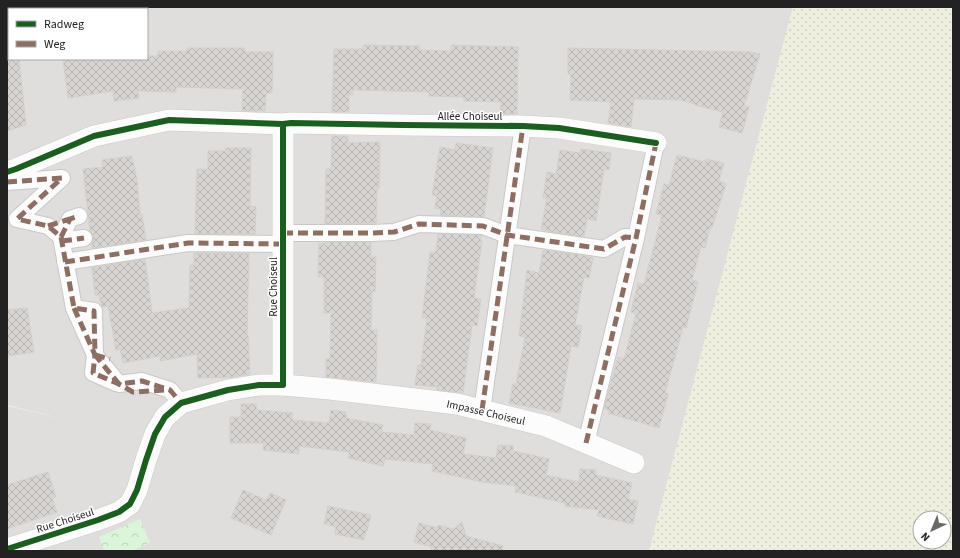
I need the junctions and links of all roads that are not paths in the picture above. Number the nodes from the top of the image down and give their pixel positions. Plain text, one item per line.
1 (283, 124) junction
2 (523, 126) junction
3 (656, 143) joint
4 (7, 172) edge
5 (7, 182) edge
6 (48, 226) junction
7 (508, 234) junction
8 (84, 238) dead end
9 (636, 238) junction
10 (61, 239) junction
11 (283, 239) junction
12 (66, 262) junction
13 (95, 355) junction
14 (110, 359) dead end
15 (283, 385) junction
16 (175, 397) junction
17 (482, 410) junction
18 (586, 443) junction
19 (634, 463) dead end
20 (7, 549) edge

1 - 2 street, Allée Choiseul
1 - 4 street
1 - 11 street, Rue Choiseul
2 - 3 street, Allée Choiseul
2 - 7 street
3 - 9 street, Allée Choiseul
5 - 6 street
6 - 10 street
6 - 10 street
7 - 9 street
7 - 11 street
7 - 17 street
8 - 10 street
9 - 18 street, Allée Choiseul
10 - 12 street
11 - 12 street
11 - 15 street, Rue Choiseul
12 - 13 street
13 - 14 street
13 - 16 street
15 - 16 street, Rue Choiseul
15 - 17 street, Impasse Choiseul
16 - 20 street, Rue Choiseul
17 - 18 street, Impasse Choiseul
18 - 19 street, Impasse Choiseul

